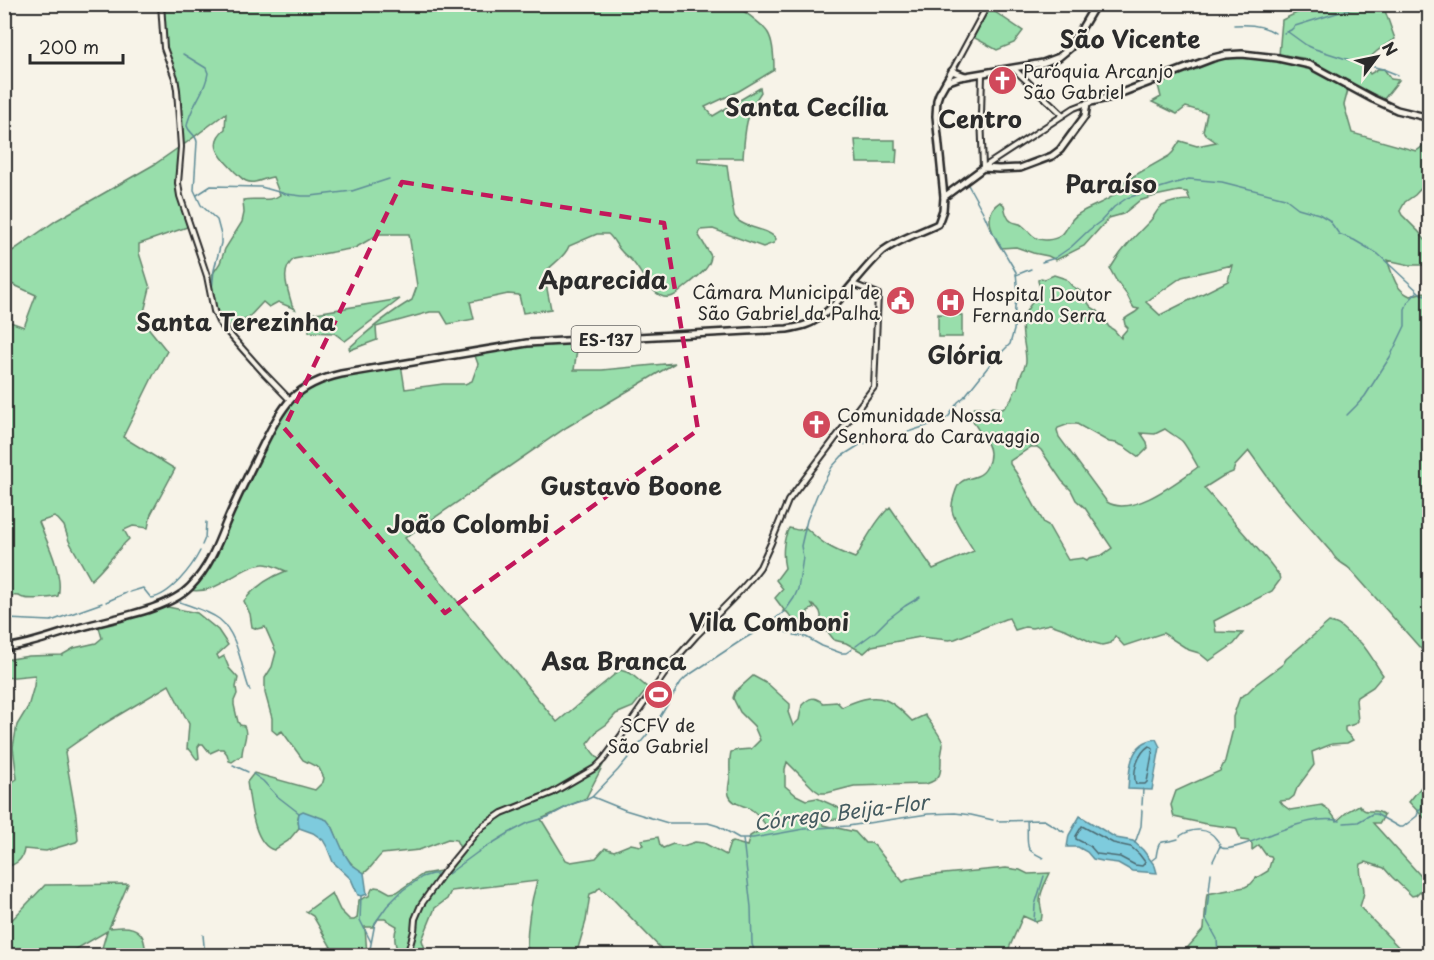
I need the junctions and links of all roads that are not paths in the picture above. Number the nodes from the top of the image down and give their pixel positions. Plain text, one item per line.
1 (161, 4) edge
2 (988, 4) edge
3 (1096, 4) edge
4 (1013, 68) junction
5 (952, 71) junction
6 (982, 74) junction
7 (965, 76) junction
8 (946, 82) junction
9 (1087, 103) junction
10 (1063, 115) junction
11 (1430, 118) edge
12 (982, 169) junction
13 (944, 196) junction
14 (853, 284) junction
15 (290, 400) junction
16 (4, 648) edge
17 (407, 956) edge

1 - 15 street
2 - 5 street
3 - 4 main road
4 - 6 main road
4 - 10 street
5 - 7 main road
5 - 8 main road, ES-137
6 - 7 main road
6 - 12 street
7 - 8 main road
8 - 13 main road, ES-137
9 - 10 street
9 - 11 main road
9 - 12 main road
10 - 12 street
12 - 13 main road
13 - 14 main road, ES-137
14 - 15 main road, ES-137
14 - 17 street
15 - 16 main road, ES-137

